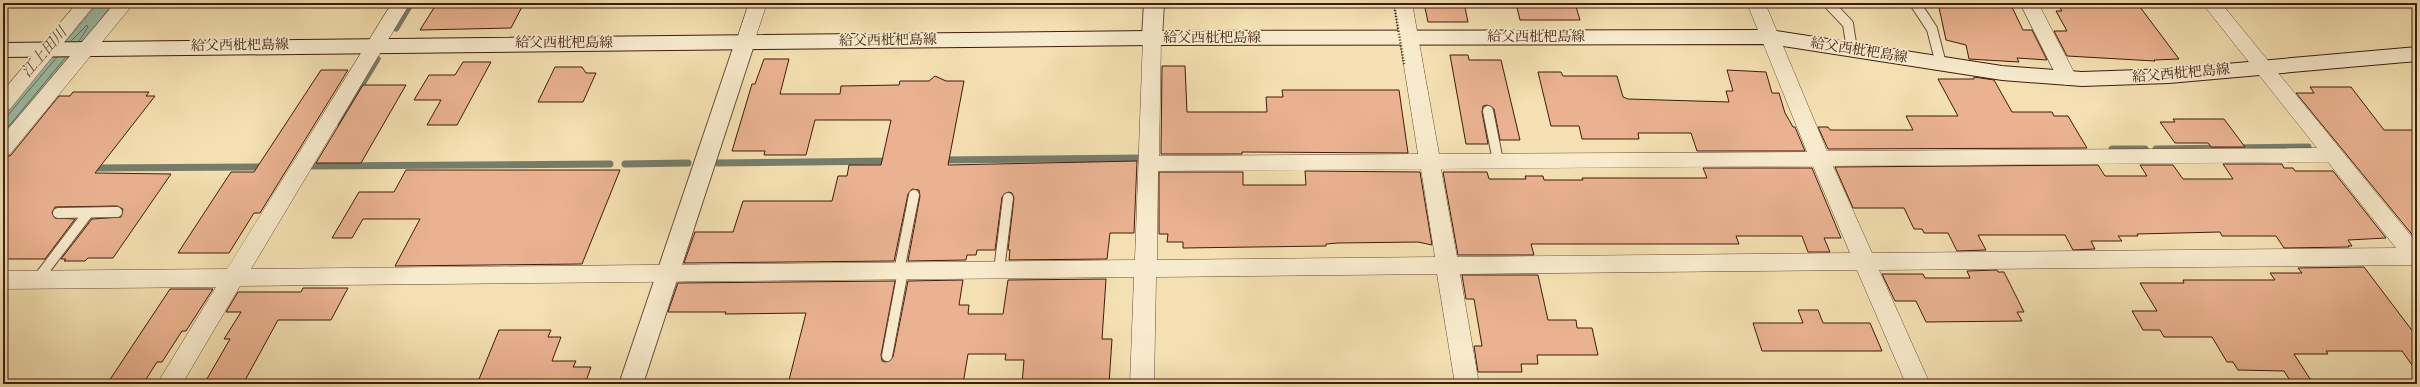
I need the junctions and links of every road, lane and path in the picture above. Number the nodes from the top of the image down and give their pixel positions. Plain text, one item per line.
1 (87, 3) edge
2 (125, 3) edge
3 (401, 3) edge
4 (758, 3) edge
5 (1154, 3) edge
6 (1756, 3) edge
7 (1915, 3) edge
8 (2029, 3) edge
9 (2211, 3) edge
10 (1832, 6) dead end
11 (1399, 7) edge
12 (1409, 37) junction
13 (1770, 37) junction
14 (1152, 38) junction
15 (745, 42) junction
16 (375, 45) junction
17 (50, 48) junction
18 (85, 48) junction
19 (3, 50) edge
20 (1852, 50) junction
21 (2417, 54) edge
22 (1404, 64) dead end
23 (1941, 64) junction
24 (2263, 67) junction
25 (2067, 78) junction
26 (5, 100) edge
27 (1488, 112) dead end
28 (3, 149) edge
29 (2335, 155) junction
30 (1820, 159) junction
31 (1430, 162) junction
32 (1498, 162) junction
33 (1149, 164) junction
34 (914, 195) dead end
35 (1008, 198) dead end
36 (117, 212) dead end
37 (58, 213) dead end
38 (88, 213) junction
39 (2416, 257) edge
40 (1864, 261) junction
41 (1448, 266) junction
42 (1146, 268) junction
43 (999, 270) junction
44 (901, 271) junction
45 (668, 273) junction
46 (233, 278) junction
47 (3, 280) edge
48 (37, 280) junction
49 (887, 356) dead end
50 (169, 384) edge
51 (632, 384) edge
52 (1142, 384) edge
53 (1467, 384) edge
54 (1918, 384) edge

1 - 17 street
2 - 18 street
3 - 16 street
4 - 15 street
5 - 14 main road
6 - 13 street
7 - 23 lane
8 - 25 street
9 - 24 street
10 - 20 lane
11 - 12 street
11 - 22 path, bridge
12 - 13 main road, 給父西枇杷島線
12 - 14 main road, 給父西枇杷島線
12 - 31 street
13 - 20 main road, 給父西枇杷島線
13 - 30 street
14 - 15 main road, 給父西枇杷島線
14 - 33 street
15 - 16 main road, 給父西枇杷島線
15 - 45 main road
16 - 18 main road, 給父西枇杷島線
16 - 46 street
17 - 18 main road, 給父西枇杷島線
17 - 19 main road, 給父西枇杷島線
17 - 26 street
18 - 28 street
20 - 23 main road, 給父西枇杷島線
21 - 24 main road, 給父西枇杷島線
23 - 25 main road, 給父西枇杷島線
24 - 25 main road, 給父西枇杷島線
24 - 29 street
27 - 32 lane
29 - 30 street
29 - 39 street
30 - 32 street
30 - 40 street
31 - 32 street
31 - 33 street
31 - 41 street
33 - 42 street
34 - 44 lane
35 - 43 lane
36 - 38 lane
37 - 38 lane
38 - 48 lane
39 - 40 street
40 - 41 street
40 - 54 street
41 - 42 street
41 - 53 street
42 - 43 street
42 - 52 street
43 - 44 street
44 - 45 street
44 - 49 lane
45 - 46 street
45 - 51 main road
46 - 48 street
46 - 50 street
47 - 48 street

